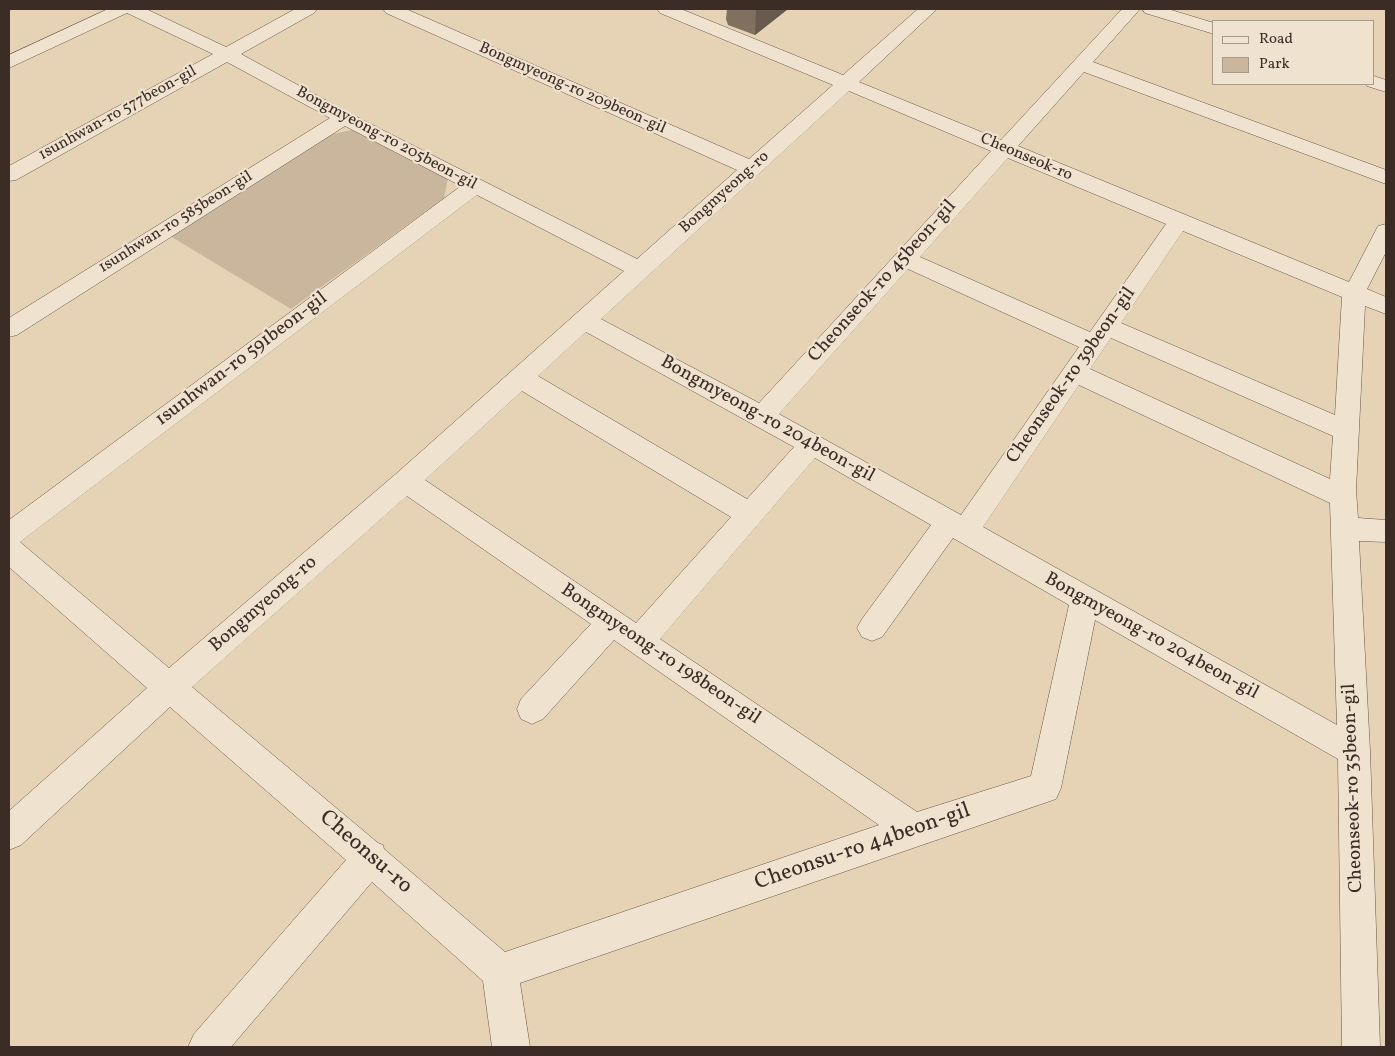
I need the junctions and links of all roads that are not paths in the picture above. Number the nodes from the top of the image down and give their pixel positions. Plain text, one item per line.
1 (122, 9) edge
2 (132, 9) edge
3 (308, 9) edge
4 (392, 9) edge
5 (666, 9) edge
6 (928, 9) edge
7 (1131, 9) edge
8 (1151, 9) edge
9 (1212, 29) edge
10 (227, 54) junction
11 (9, 62) edge
12 (1080, 64) junction
13 (847, 84) junction
14 (344, 118) junction
15 (1004, 148) junction
16 (752, 168) junction
17 (9, 175) edge
18 (1386, 176) edge
19 (475, 186) junction
20 (1179, 221) junction
21 (1386, 231) edge
22 (905, 258) junction
23 (640, 270) junction
24 (1354, 292) junction
25 (1386, 306) edge
26 (584, 320) junction
27 (9, 329) edge
28 (1100, 335) junction
29 (1075, 372) junction
30 (521, 378) junction
31 (762, 416) junction
32 (1346, 431) junction
33 (812, 444) junction
34 (406, 481) junction
35 (1343, 497) junction
36 (750, 514) junction
37 (957, 526) junction
38 (1344, 530) junction
39 (1386, 531) edge
40 (9, 535) edge
41 (9, 550) edge
42 (1085, 600) junction
43 (612, 622) junction
44 (872, 628) dead end
45 (638, 641) junction
46 (169, 688) junction
47 (532, 709) dead end
48 (1354, 751) junction
49 (914, 830) junction
50 (9, 833) edge
51 (371, 857) junction
52 (500, 972) junction
53 (207, 1047) edge
54 (511, 1047) edge
55 (1361, 1047) edge

1 - 11 street
2 - 10 street, Bongmyeong-ro 205beon-gil
3 - 10 street, 1sunhwan-ro 577beon-gil
4 - 16 street, Bongmyeong-ro 209beon-gil
5 - 13 street, Cheonseok-ro
6 - 13 street, Bongmyeong-ro
7 - 12 street, Cheonseok-ro 45beon-gil
8 - 9 street
10 - 14 street, Bongmyeong-ro 205beon-gil
10 - 17 street, 1sunhwan-ro 577beon-gil
12 - 15 street, Cheonseok-ro 45beon-gil
12 - 18 street
13 - 15 street, Cheonseok-ro
13 - 16 street, Bongmyeong-ro
14 - 19 street, Bongmyeong-ro 205beon-gil
14 - 27 street, 1sunhwan-ro 585beon-gil
15 - 20 street, Cheonseok-ro
15 - 22 street, Cheonseok-ro 45beon-gil
16 - 23 street, Bongmyeong-ro
19 - 23 street, Bongmyeong-ro 205beon-gil
19 - 40 street, 1sunhwan-ro 591beon-gil
20 - 24 street, Cheonseok-ro
20 - 28 street, Cheonseok-ro 39beon-gil
21 - 24 street
22 - 28 street
22 - 31 street, Cheonseok-ro 45beon-gil
23 - 26 street, Bongmyeong-ro
24 - 25 street, Cheonseok-ro
24 - 32 street, Cheonseok-ro 35beon-gil
26 - 30 street, Bongmyeong-ro
26 - 31 street, Bongmyeong-ro 204beon-gil
28 - 29 street, Cheonseok-ro 39beon-gil
28 - 32 street
29 - 35 street
29 - 37 street, Cheonseok-ro 39beon-gil
30 - 34 street, Bongmyeong-ro
30 - 36 street
31 - 33 street, Bongmyeong-ro 204beon-gil
32 - 35 street, Cheonseok-ro 35beon-gil
33 - 36 street
33 - 37 street, Bongmyeong-ro 204beon-gil
34 - 43 street, Bongmyeong-ro 198beon-gil
34 - 46 street, Bongmyeong-ro
35 - 38 street, Cheonseok-ro 35beon-gil
36 - 45 street
37 - 42 street, Bongmyeong-ro 204beon-gil
37 - 44 street
38 - 39 street
38 - 48 street, Cheonseok-ro 35beon-gil
41 - 46 street, Cheonsu-ro
42 - 48 street, Bongmyeong-ro 204beon-gil
42 - 49 street, Cheonsu-ro 44beon-gil
43 - 45 street, Bongmyeong-ro 198beon-gil
43 - 47 street
45 - 49 street, Bongmyeong-ro 198beon-gil
46 - 50 street, Bongmyeong-ro
46 - 51 street, Cheonsu-ro
48 - 55 street, Cheonseok-ro 35beon-gil
49 - 52 street, Cheonsu-ro 44beon-gil
51 - 52 street, Cheonsu-ro
51 - 53 street
52 - 54 street

